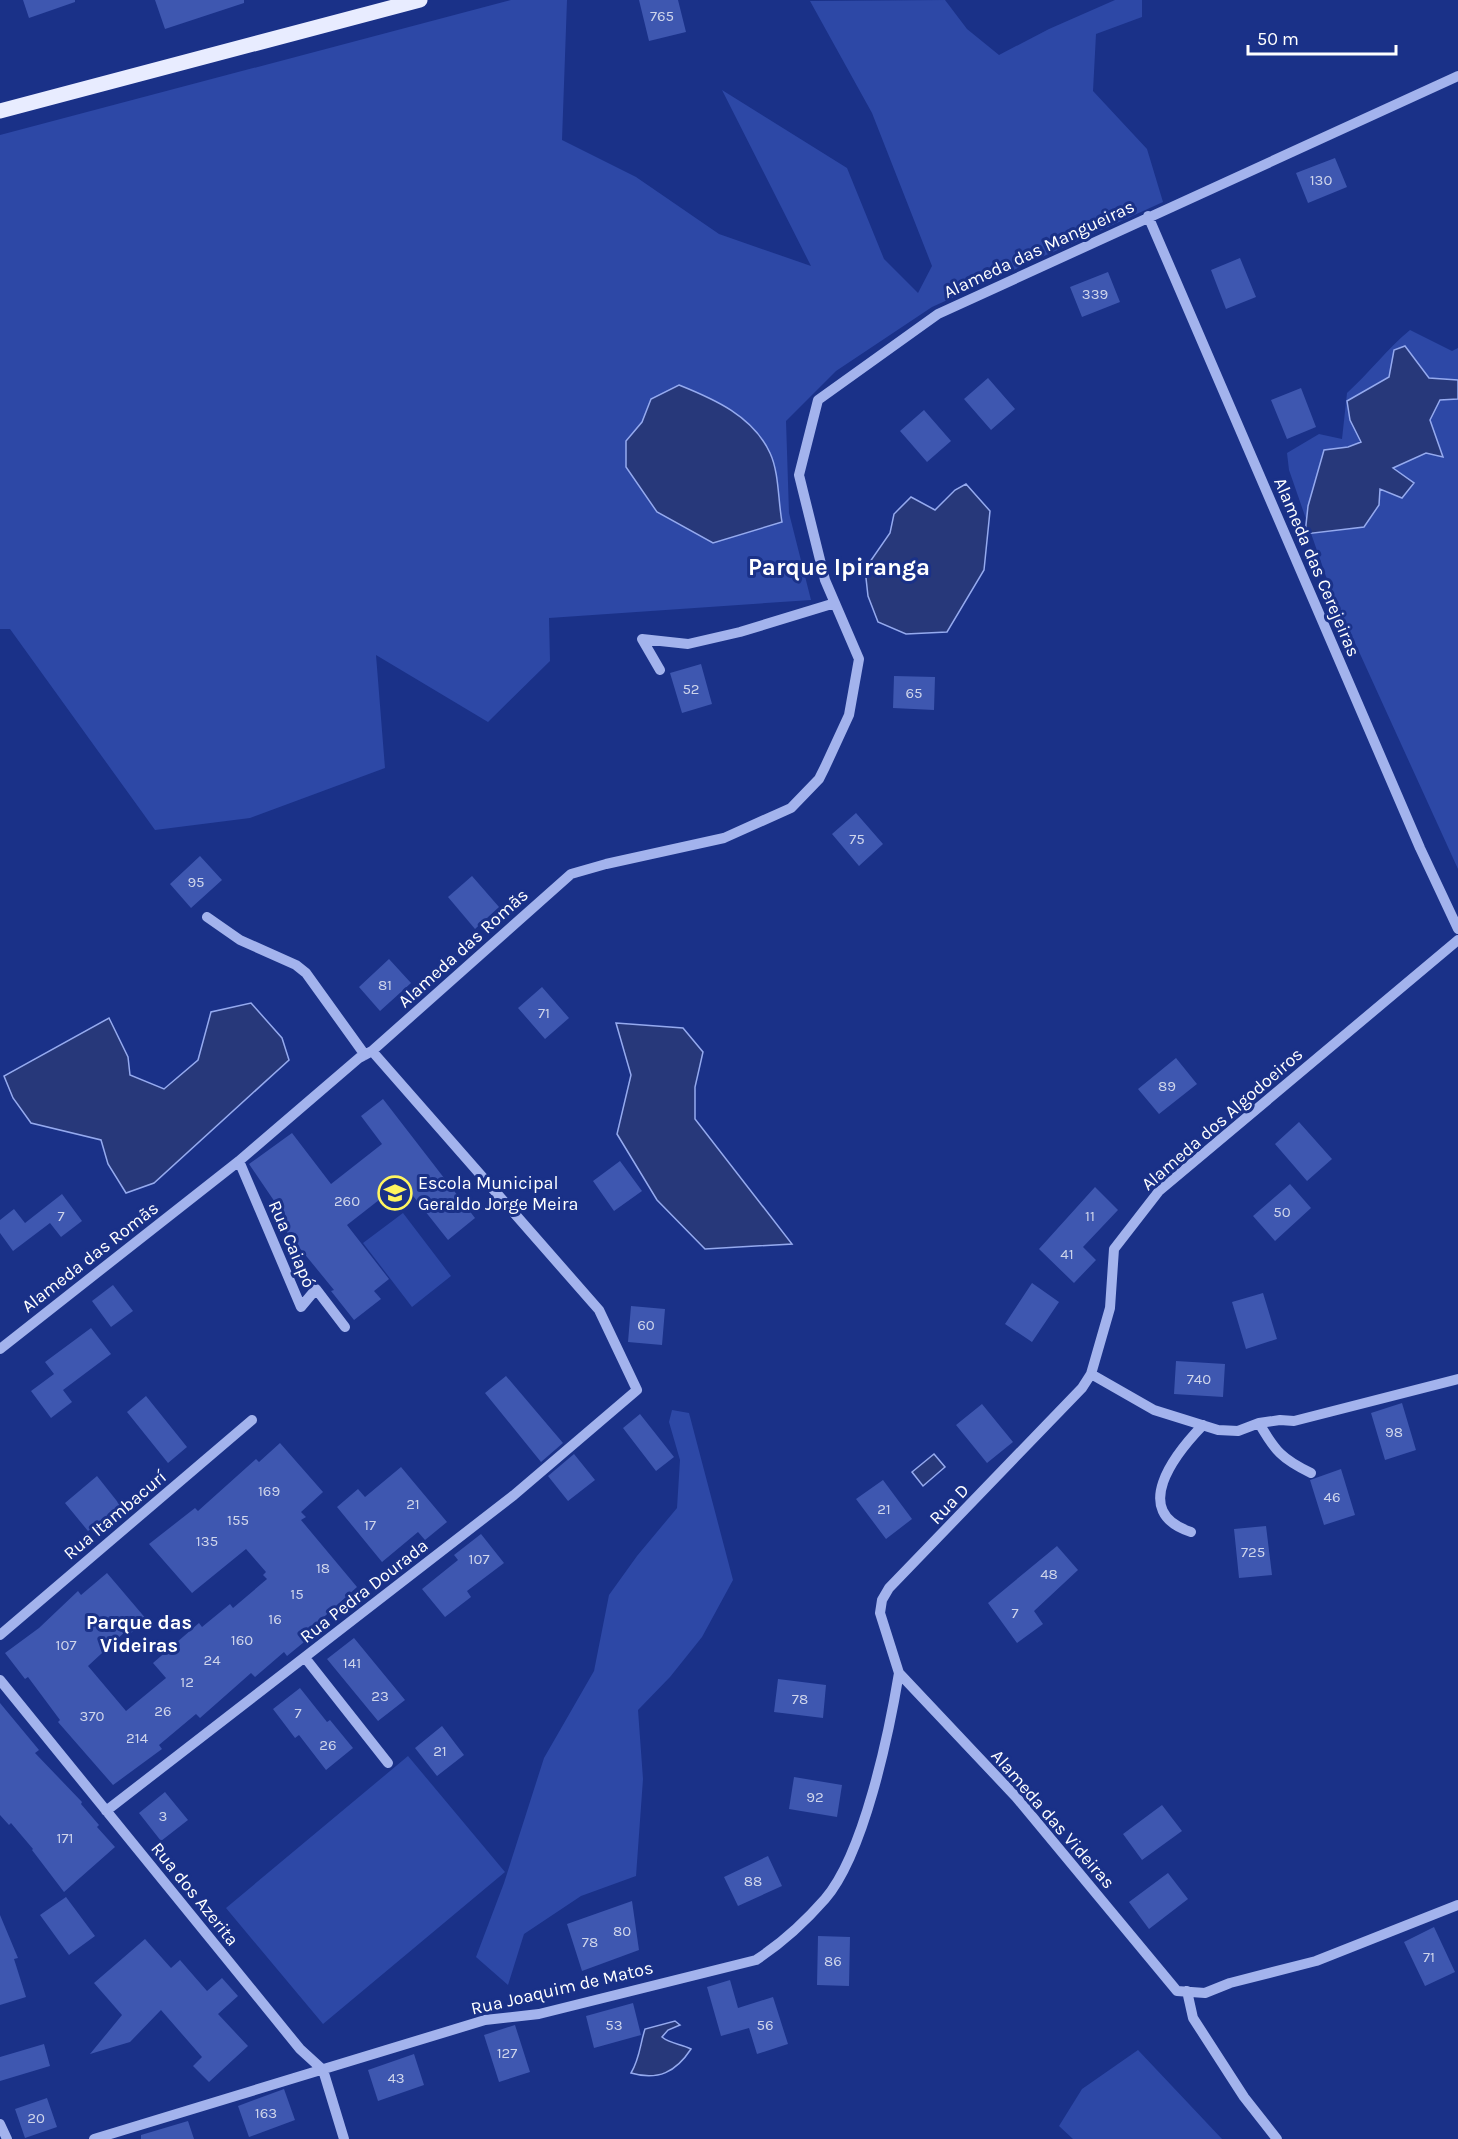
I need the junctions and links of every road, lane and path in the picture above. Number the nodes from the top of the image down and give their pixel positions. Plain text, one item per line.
1 (420, 0) edge
2 (1458, 76) edge
3 (0, 111) edge
4 (1148, 216) junction
5 (825, 580) joint
6 (835, 603) junction
7 (660, 670) dead end
8 (207, 917) dead end
9 (1458, 929) edge
10 (1458, 940) edge
11 (368, 1053) junction
12 (239, 1161) junction
13 (345, 1327) dead end
14 (0, 1348) edge
15 (1091, 1374) junction
16 (1458, 1379) edge
17 (252, 1420) dead end
18 (1259, 1423) junction
19 (1203, 1425) junction
20 (1311, 1473) dead end
21 (1191, 1532) dead end
22 (0, 1635) edge
23 (306, 1659) junction
24 (899, 1673) junction
25 (0, 1680) edge
26 (388, 1763) dead end
27 (106, 1811) junction
28 (1458, 1905) edge
29 (1182, 1991) junction
30 (323, 2070) junction
31 (0, 2124) edge
32 (7, 2139) edge
33 (94, 2139) edge
34 (344, 2139) edge
35 (1277, 2139) edge

1 - 3 main road
2 - 4 street, Alameda das Mangueiras
4 - 5 street, Alameda das Mangueiras
4 - 9 street, Alameda das Cerejeiras
5 - 6 street, Alameda das Romãs
6 - 7 street
6 - 11 street, Alameda das Romãs
8 - 11 street
10 - 15 street, Alameda dos Algodoeiros
11 - 12 street, Alameda das Romãs
11 - 23 street, Rua Pedra Dourada
12 - 13 street, Rua Caiapó
12 - 14 street, Alameda das Romãs
15 - 19 street
15 - 24 street, Rua D
16 - 18 street
17 - 22 street, Rua Itambacurí
18 - 19 street
18 - 20 street
19 - 21 street
23 - 26 street
23 - 27 street, Rua Pedra Dourada
24 - 29 street, Alameda das Videiras
24 - 30 street, Rua Joaquim de Matos
25 - 27 street, Rua dos Azerita
27 - 30 street, Rua dos Azerita
28 - 29 street
29 - 35 street
30 - 33 street, Rua Joaquim de Matos
30 - 34 street
31 - 32 street

